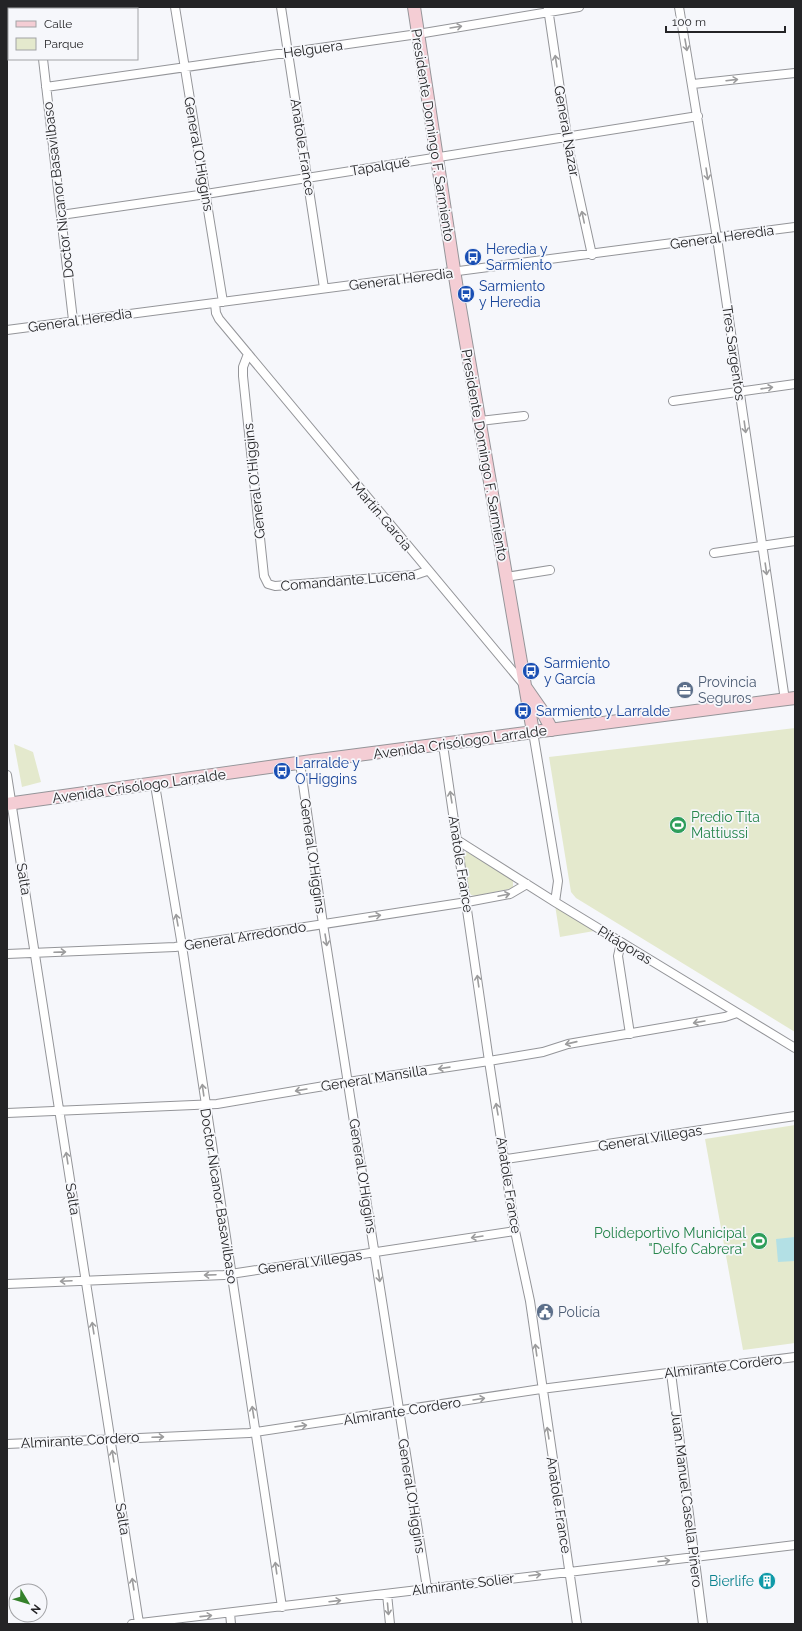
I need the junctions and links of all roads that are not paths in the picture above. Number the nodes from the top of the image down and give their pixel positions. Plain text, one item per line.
1 (175, 7) edge
2 (282, 7) edge
3 (414, 7) edge
4 (579, 7) edge
5 (679, 7) edge
6 (548, 10) edge
7 (418, 34) junction
8 (288, 53) junction
9 (43, 60) edge
10 (184, 68) junction
11 (795, 73) edge
12 (693, 84) junction
13 (46, 87) junction
14 (698, 116) junction
15 (568, 138) junction
16 (436, 157) junction
17 (308, 178) junction
18 (206, 194) junction
19 (61, 215) junction
20 (795, 227) edge
21 (717, 238) junction
22 (592, 255) junction
23 (455, 272) junction
24 (324, 288) junction
25 (219, 302) junction
26 (73, 320) junction
27 (7, 330) edge
28 (248, 354) junction
29 (795, 384) edge
30 (740, 392) junction
31 (673, 401) dead end
32 (524, 416) dead end
33 (480, 421) junction
34 (795, 541) edge
35 (762, 545) junction
36 (714, 553) dead end
37 (550, 570) dead end
38 (427, 571) junction
39 (506, 577) junction
40 (268, 584) joint
41 (525, 687) junction
42 (790, 699) edge
43 (552, 730) junction
44 (533, 735) junction
45 (443, 745) junction
46 (300, 763) junction
47 (7, 775) edge
48 (155, 784) junction
49 (10, 804) edge
50 (457, 840) junction
51 (527, 884) junction
52 (467, 902) junction
53 (555, 902) junction
54 (323, 924) junction
55 (621, 942) junction
56 (182, 946) junction
57 (35, 952) junction
58 (7, 954) edge
59 (737, 1013) junction
60 (630, 1034) junction
61 (795, 1048) edge
62 (489, 1062) junction
63 (348, 1082) junction
64 (205, 1105) junction
65 (60, 1112) junction
66 (7, 1114) edge
67 (795, 1116) edge
68 (506, 1159) junction
69 (516, 1231) junction
70 (375, 1253) junction
71 (232, 1274) junction
72 (86, 1280) junction
73 (7, 1284) edge
74 (795, 1357) edge
75 (671, 1373) junction
76 (542, 1389) junction
77 (399, 1411) junction
78 (256, 1432) junction
79 (110, 1439) junction
80 (7, 1444) edge
81 (795, 1545) edge
82 (694, 1557) junction
83 (569, 1571) junction
84 (427, 1588) junction
85 (387, 1594) junction
86 (282, 1607) junction
87 (230, 1613) junction
88 (136, 1623) edge
89 (231, 1624) edge
90 (390, 1624) edge
91 (577, 1624) edge
92 (703, 1624) edge

1 - 10 street, General O'Higgins
2 - 8 street, Anatole France
3 - 7 street, Presidente Domingo F. Sarmiento
4 - 6 street, Helguera
5 -> 12 street, Tres Sargentos
7 -> 6 street, Helguera
15 -> 6 street, General Nazar
7 - 8 street, Helguera
7 - 16 street, Presidente Domingo F. Sarmiento
8 - 10 street, Helguera
8 - 17 street, Anatole France
9 - 13 street, Doctor Nicanor Basavilbaso
10 - 13 street, Helguera
10 - 18 street, General O'Higgins
12 -> 11 street
12 - 14 street, Tres Sargentos
13 - 19 street, Doctor Nicanor Basavilbaso
14 - 15 street, Tapalqué
14 -> 21 street, Tres Sargentos
15 - 16 street, Tapalqué
22 -> 15 street, General Nazar
16 - 17 street, Tapalqué
16 - 23 street, Presidente Domingo F. Sarmiento
17 - 18 street, Tapalqué
17 - 24 street, Anatole France
18 - 19 street, Tapalqué
18 - 25 street, General O'Higgins
19 - 26 street, Doctor Nicanor Basavilbaso
20 - 21 street, General Heredia
21 - 22 street, General Heredia
21 - 30 street, Tres Sargentos
22 - 23 street, General Heredia
23 - 24 street, General Heredia
23 - 33 street, Presidente Domingo F. Sarmiento
24 - 25 street, General Heredia
25 - 26 street, General Heredia
25 - 28 street, Martín García
26 - 27 street, General Heredia
28 - 38 street, Martín García
28 - 40 street, General O'Higgins
30 -> 29 street
30 - 31 street
30 -> 35 street, Tres Sargentos
32 - 33 street
33 - 39 street, Presidente Domingo F. Sarmiento
34 - 35 street
35 - 36 street
35 -> 42 street, Tres Sargentos
37 - 39 street
38 - 40 street, Comandante Lucena
38 - 41 street, Martín García
39 - 41 street, Presidente Domingo F. Sarmiento
41 - 43 street, Martín García
41 - 44 street, Presidente Domingo F. Sarmiento
42 - 43 street, Avenida Crisólogo Larralde
43 - 44 street, Avenida Crisólogo Larralde
44 - 45 street, Avenida Crisólogo Larralde
44 - 53 street, Presidente Domingo F. Sarmiento
45 - 46 street, Avenida Crisólogo Larralde
50 -> 45 street, Anatole France
46 - 48 street, Avenida Crisólogo Larralde
46 - 54 street, General O'Higgins
47 - 49 street, Salta
48 - 49 street, Avenida Crisólogo Larralde
56 -> 48 street, Doctor Nicanor Basavilbaso
49 - 57 street, Salta
50 - 51 street, Pitágoras
50 - 52 street, Anatole France
52 -> 51 street, General Arredondo
51 - 53 street, Pitágoras
54 -> 52 street, General Arredondo
62 -> 52 street, Anatole France
53 - 55 street, Pitágoras
54 - 56 street, General Arredondo
54 -> 63 street, General O'Higgins
55 - 59 street, Pitágoras
55 - 60 street
57 -> 56 street, General Arredondo
64 -> 56 street, Doctor Nicanor Basavilbaso
57 - 58 street, General Arredondo
57 - 65 street, Salta
59 -> 60 street, General Mansilla
59 - 61 street, Pitágoras
60 -> 62 street, General Mansilla
62 -> 63 street, General Mansilla
68 -> 62 street, Anatole France
63 -> 64 street, General Mansilla
63 - 70 street, General O'Higgins
64 - 65 street, General Mansilla
64 - 71 street, Doctor Nicanor Basavilbaso
65 - 66 street, General Mansilla
72 -> 65 street, Salta
67 - 68 street, General Villegas
68 - 69 street, Anatole France
69 -> 70 street, General Villegas
76 -> 69 street, Anatole France
70 - 71 street, General Villegas
70 -> 77 street, General O'Higgins
71 -> 72 street, General Villegas
78 -> 71 street, Doctor Nicanor Basavilbaso
72 -> 73 street, General Villegas
79 -> 72 street, Salta
74 - 75 street, Almirante Cordero
75 - 76 street, Almirante Cordero
75 - 82 street, Juan Manuel Casella Piñero
77 -> 76 street, Almirante Cordero
83 -> 76 street, Anatole France
78 -> 77 street, Almirante Cordero
77 - 84 street, General O'Higgins
79 -> 78 street, Almirante Cordero
86 -> 78 street, Doctor Nicanor Basavilbaso
79 - 80 street, Almirante Cordero
88 -> 79 street, Salta
81 - 82 street, Almirante Solier
83 -> 82 street, Almirante Solier
82 - 92 street, Juan Manuel Casella Piñero
84 -> 83 street, Almirante Solier
83 - 91 street, Anatole France
84 - 85 street, Almirante Solier
86 -> 85 street, Almirante Solier
85 -> 90 street
86 - 87 street, Almirante Solier
88 -> 87 street, Almirante Solier
87 - 89 street

